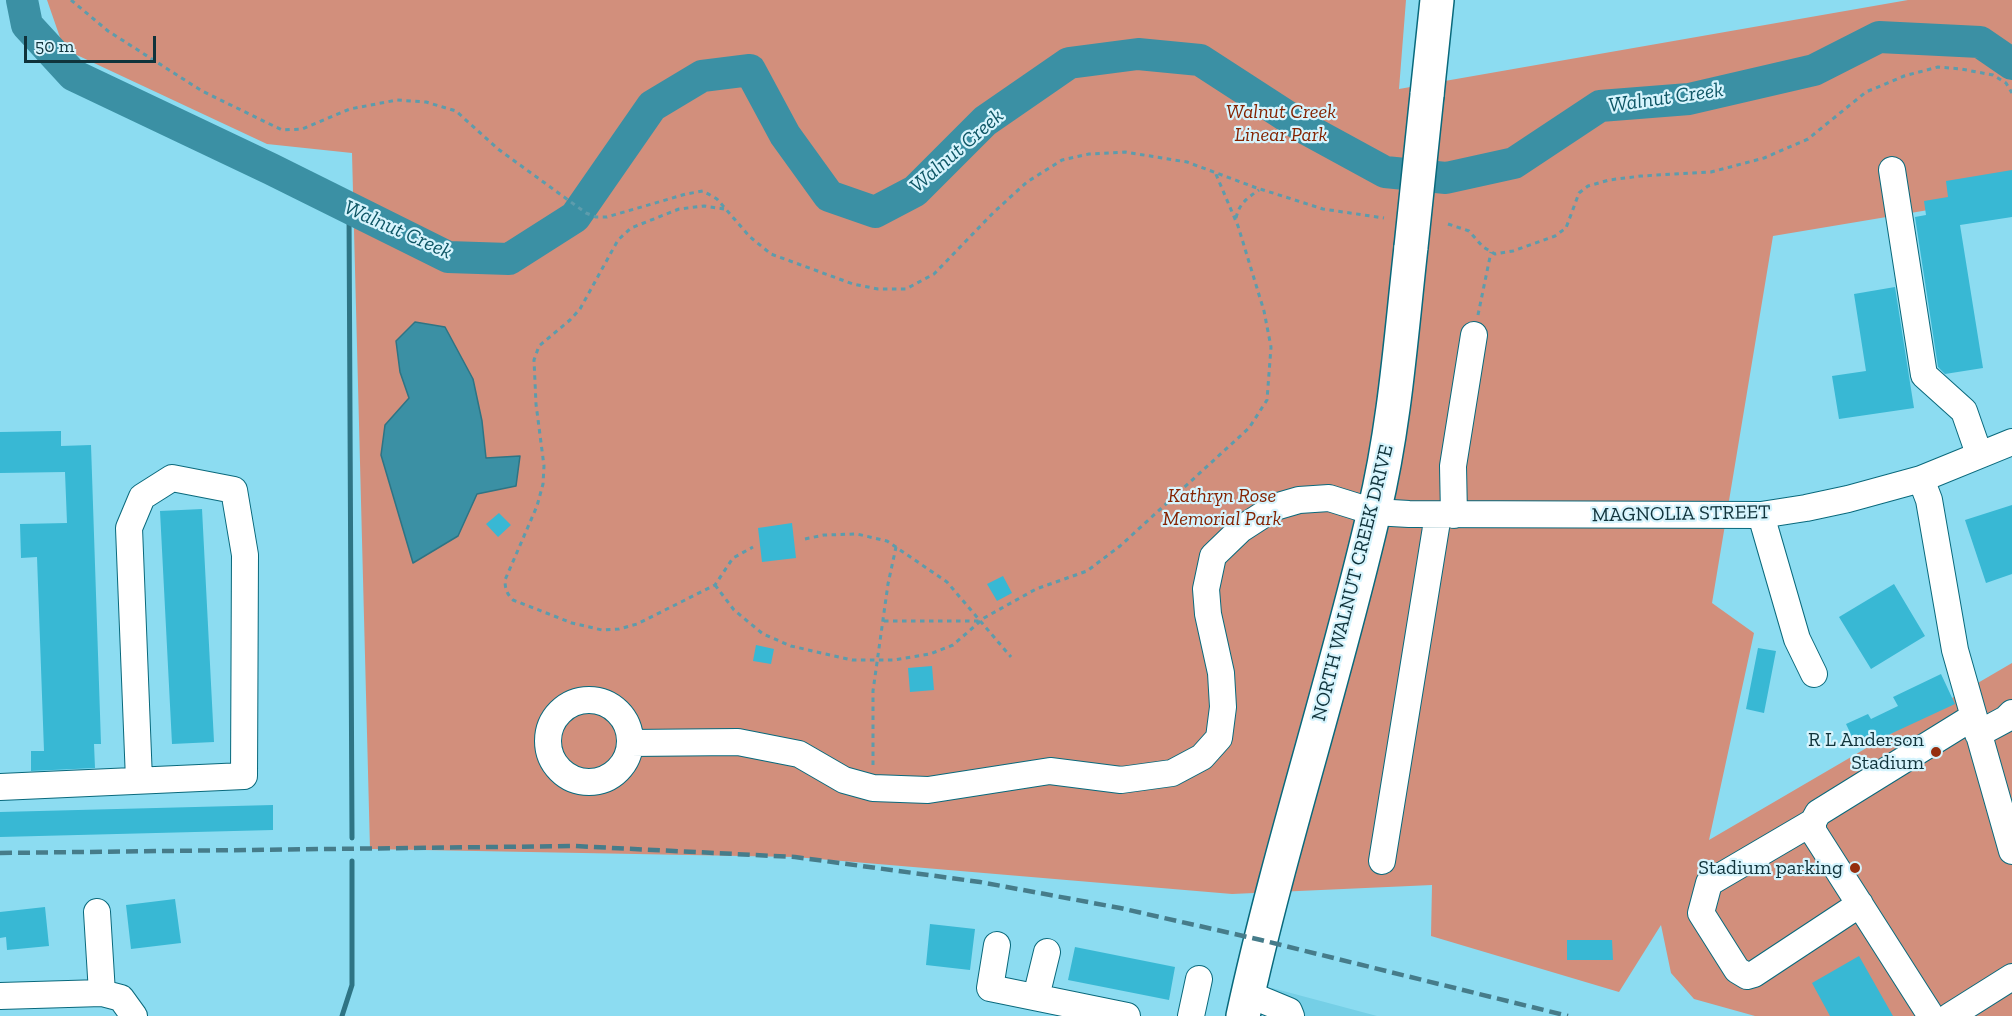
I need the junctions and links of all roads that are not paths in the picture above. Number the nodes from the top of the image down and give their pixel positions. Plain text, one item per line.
1 (1437, 0) edge
2 (1892, 170) dead end
3 (1474, 335) road end
4 (2012, 442) edge
5 (1979, 454) junction
6 (1921, 479) junction
7 (1374, 512) junction
8 (1446, 515) junction
9 (1761, 515) junction
10 (1814, 674) dead end
11 (2012, 713) edge
12 (1976, 725) junction
13 (630, 742) dead end
14 (139, 780) junction
15 (0, 786) edge
16 (1812, 822) junction
17 (2012, 851) edge
18 (1382, 861) dead end
19 (1860, 904) junction
20 (97, 912) dead end
21 (997, 945) dead end
22 (1047, 952) dead end
23 (2012, 977) edge
24 (1199, 978) dead end
25 (102, 993) junction
26 (0, 996) edge
27 (1036, 997) junction
28 (1245, 1005) edge
29 (1297, 1014) edge
30 (134, 1016) edge
31 (1127, 1016) edge
32 (1191, 1016) edge
33 (1931, 1016) edge
34 (1950, 1016) edge

1 - 7 main road, NORTH WALNUT CREEK DRIVE, bridge
2 - 5 street
3 - 8 street
4 - 5 street, MAGNOLIA STREET
5 - 6 street, MAGNOLIA STREET
6 - 9 street, MAGNOLIA STREET
6 - 12 street
7 - 8 street, MAGNOLIA STREET
7 - 13 street, MAGNOLIA STREET
7 - 28 main road, NORTH WALNUT CREEK DRIVE
8 - 9 street, MAGNOLIA STREET
8 - 18 street
9 - 10 street
11 - 12 street
12 - 16 street
12 - 17 street
14 - 14 street
14 - 15 street
16 - 19 street
16 - 19 street
19 - 33 street
20 - 25 street
21 - 27 street
22 - 27 street
23 - 34 street
24 - 32 street
25 - 26 street
25 - 30 street
27 - 31 street
28 - 29 street

